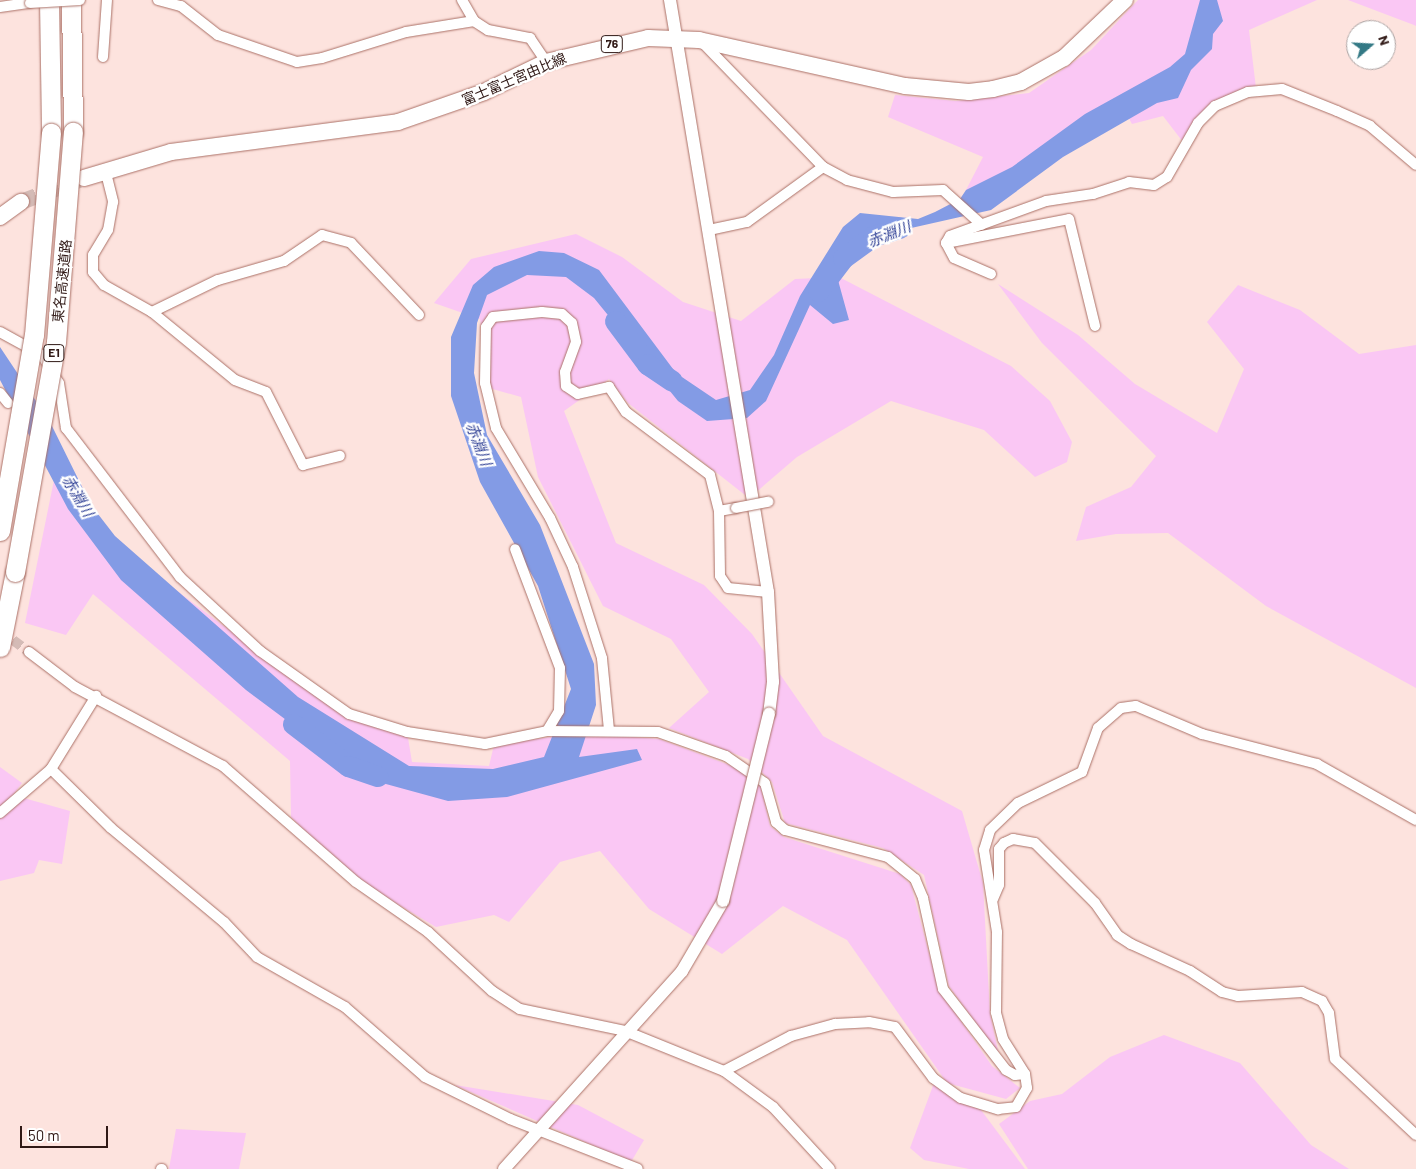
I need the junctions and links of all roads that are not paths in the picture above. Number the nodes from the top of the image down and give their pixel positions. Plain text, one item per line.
1 (49, 0) edge
2 (71, 0) edge
3 (80, 0) edge
4 (107, 0) edge
5 (158, 0) edge
6 (462, 0) edge
7 (670, 0) edge
8 (1125, 0) edge
9 (0, 7) edge
10 (474, 21) junction
11 (676, 38) junction
12 (699, 40) junction
13 (103, 57) dead end
14 (546, 62) junction
15 (1416, 166) edge
16 (823, 168) junction
17 (105, 169) junction
18 (84, 178) tunnel mouth
19 (20, 202) tunnel mouth
20 (0, 216) edge
21 (979, 222) junction
22 (709, 230) junction
23 (946, 243) junction
24 (991, 274) dead end
25 (152, 312) junction
26 (419, 315) dead end
27 (1095, 326) dead end
28 (0, 332) edge
29 (11, 341) junction
30 (0, 344) edge
31 (0, 393) edge
32 (8, 403) dead end
33 (340, 456) dead end
34 (768, 502) dead end
35 (719, 511) junction
36 (0, 531) edge
37 (514, 549) dead end
38 (768, 592) junction
39 (0, 647) edge
40 (29, 652) tunnel mouth
41 (96, 696) junction
42 (547, 730) junction
43 (609, 730) junction
44 (51, 769) junction
45 (0, 813) edge
46 (1416, 820) edge
47 (993, 898) junction
48 (625, 1031) junction
49 (724, 1071) junction
50 (1025, 1074) junction
51 (539, 1130) junction
52 (1416, 1134) edge
53 (504, 1169) edge
54 (638, 1169) edge
55 (830, 1169) edge

1 - 36 highway, 東名高速道路 / E1, bridge
2 - 39 highway, 東名高速道路 / E1, bridge
3 - 9 street, bridge
4 - 13 street
5 - 10 street
6 - 10 street
7 - 11 street
8 - 12 main road, 富士富士宮由比線 / 76
10 - 14 street
11 - 12 main road, 富士富士宮由比線 / 76
11 - 14 main road, 富士富士宮由比線 / 76
11 - 22 street
12 - 16 street
14 - 17 main road, 富士富士宮由比線 / 76
15 - 21 street
16 - 21 street
16 - 22 street
17 - 18 main road, 富士富士宮由比線 / 76
17 - 25 street
19 - 20 main road
21 - 23 street
22 - 38 street
23 - 24 street
23 - 27 street
25 - 26 street
25 - 33 street
28 - 29 street
29 - 30 street
29 - 42 street
31 - 32 street
34 - 35 street, bridge
35 - 38 street
35 - 43 street
37 - 42 street
38 - 48 street, bridge
40 - 41 street
41 - 44 street
41 - 48 street
42 - 43 street
43 - 50 street
44 - 45 street
44 - 51 street
46 - 47 street
47 - 50 street
47 - 52 street
48 - 49 street
48 - 51 street
49 - 50 street
49 - 55 street
51 - 53 street
51 - 54 street

